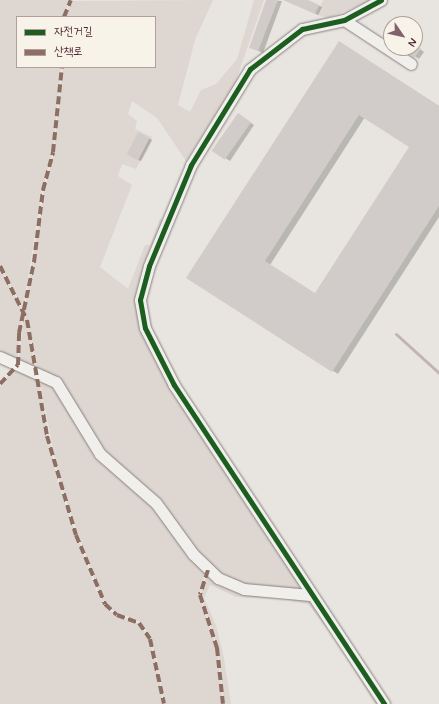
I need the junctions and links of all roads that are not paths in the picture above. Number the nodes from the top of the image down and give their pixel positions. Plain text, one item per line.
1 (380, 0) edge
2 (344, 20) junction
3 (411, 64) dead end
4 (0, 357) edge
5 (310, 595) junction
6 (384, 704) edge

1 - 2 street
2 - 3 street
2 - 5 street
4 - 5 street
5 - 6 street

